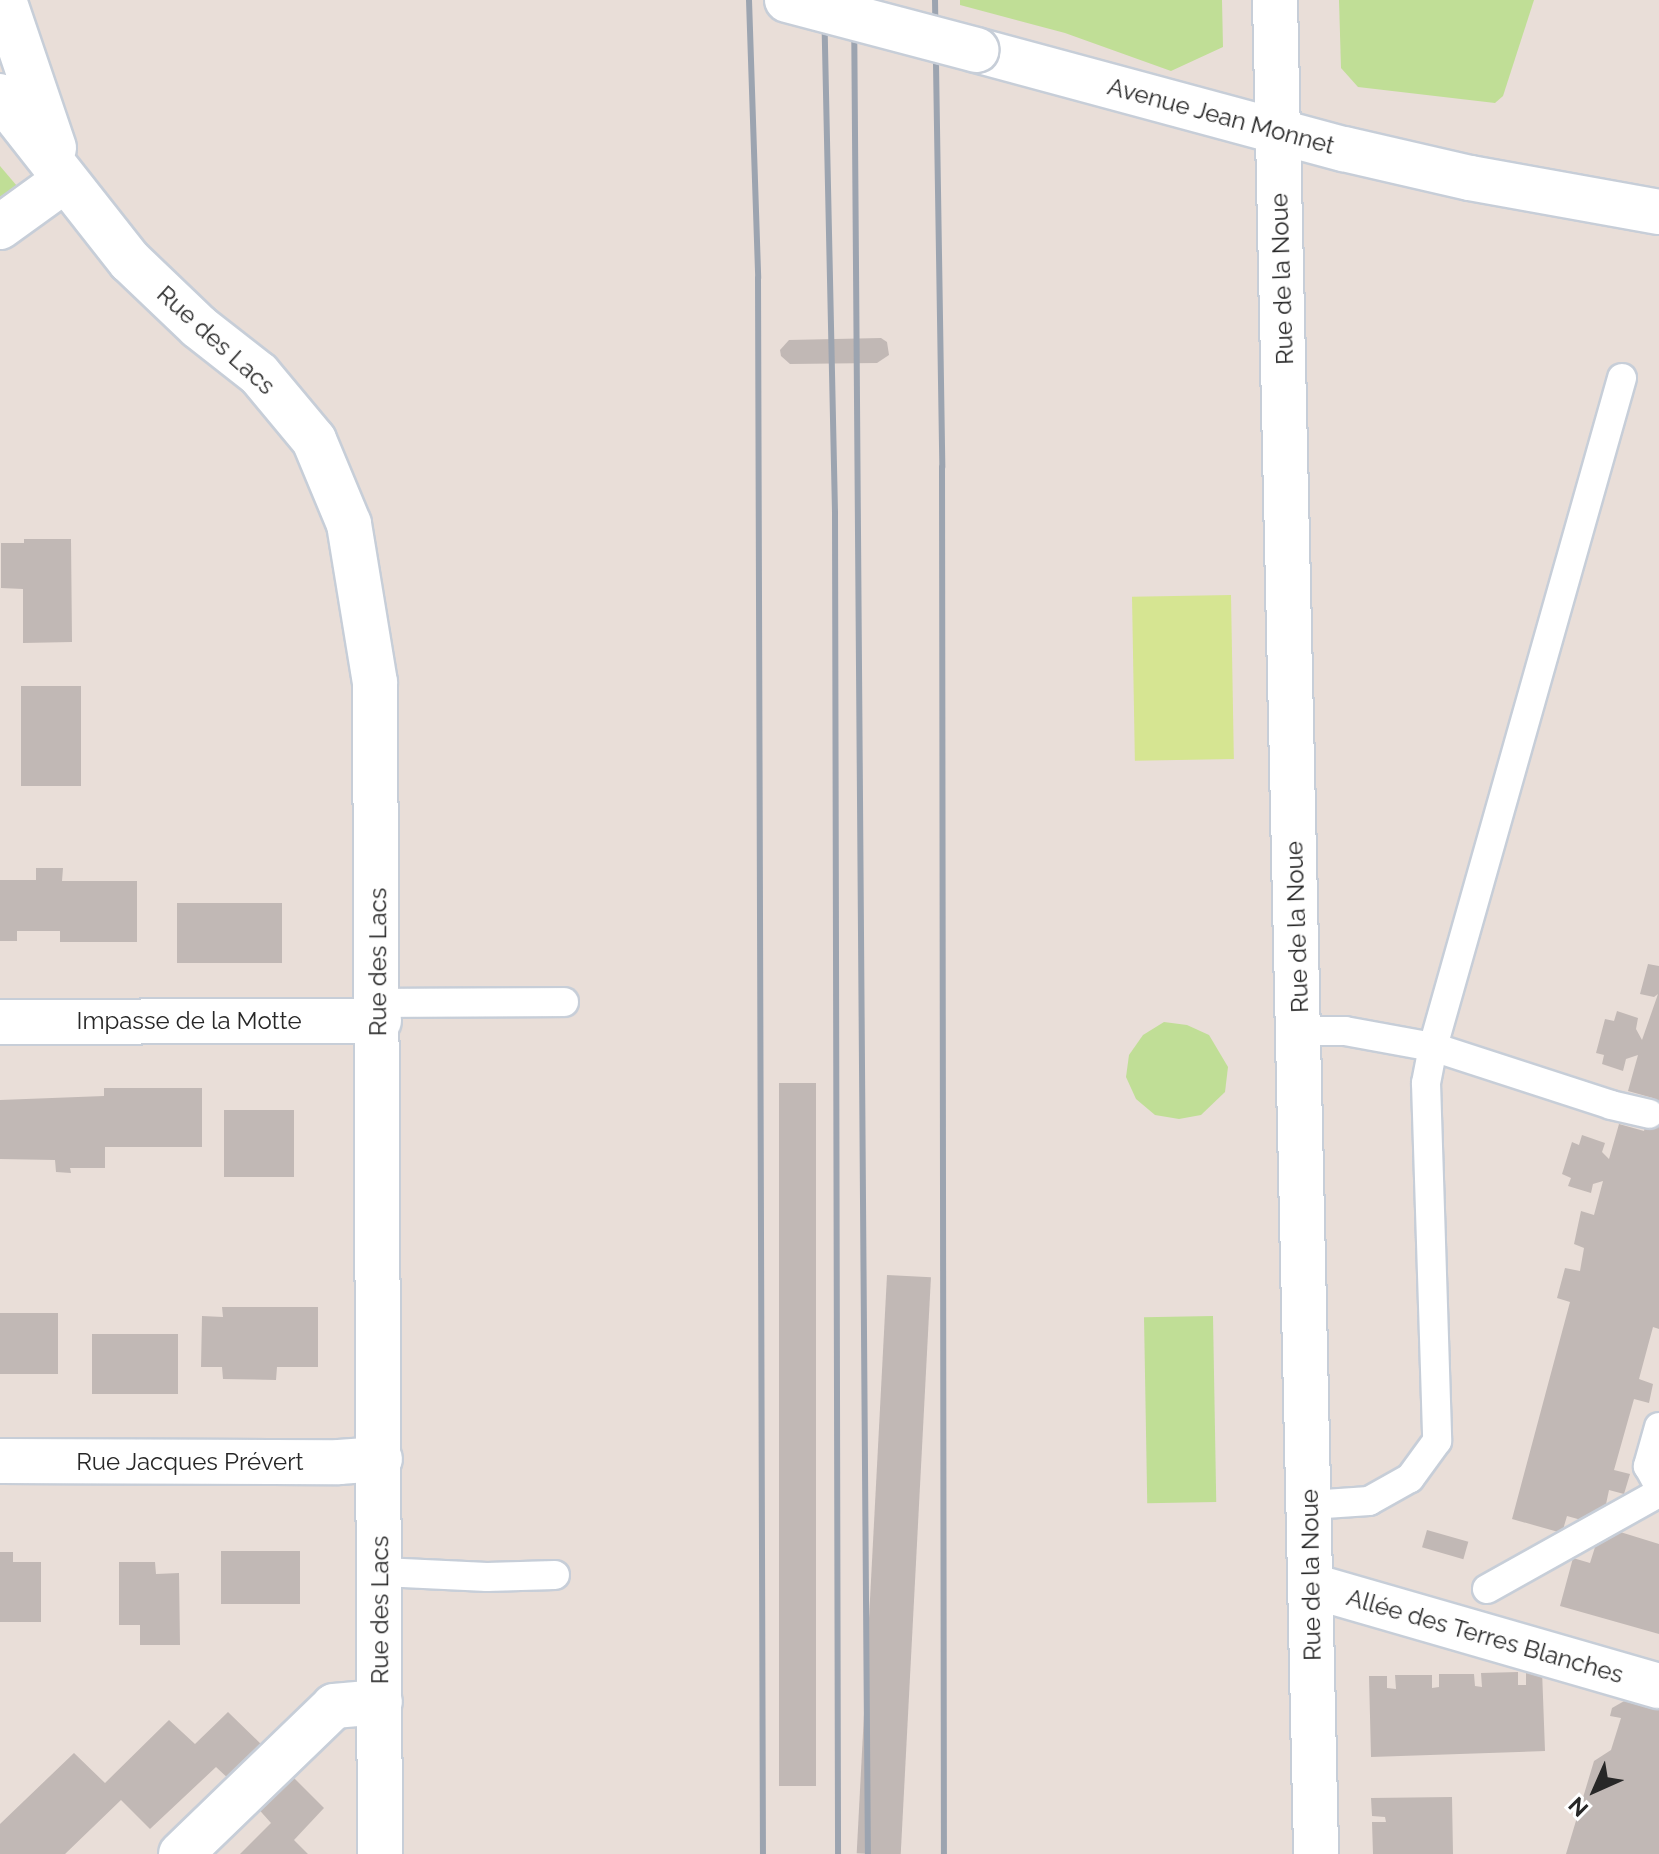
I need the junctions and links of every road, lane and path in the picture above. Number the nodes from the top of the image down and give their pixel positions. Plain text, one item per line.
1 (4, 0) edge
2 (787, 0) edge
3 (1275, 0) edge
4 (0, 96) edge
5 (1279, 132) junction
6 (65, 180) junction
7 (1659, 212) edge
8 (0, 227) edge
9 (1622, 378) dead end
10 (564, 1002) dead end
11 (379, 1012) junction
12 (0, 1022) edge
13 (1300, 1031) junction
14 (1433, 1047) junction
15 (1649, 1114) dead end
16 (1659, 1427) edge
17 (380, 1459) junction
18 (0, 1461) edge
19 (1659, 1486) edge
20 (1659, 1493) edge
21 (1310, 1505) junction
22 (382, 1572) junction
23 (555, 1575) dead end
24 (1312, 1586) junction
25 (1487, 1589) dead end
26 (1659, 1686) edge
27 (380, 1702) junction
28 (181, 1854) edge
29 (380, 1854) edge
30 (1316, 1854) edge

1 - 6 street, Rue des Lacs
2 - 5 street, Avenue Jean Monnet, bridge
3 - 5 street, Rue de la Noue
4 - 6 street, Rue des Lacs
5 - 7 street, Avenue Jean Monnet
5 - 13 street, Rue de la Noue
6 - 8 street
6 - 11 street, Rue des Lacs
9 - 14 lane
10 - 11 lane
11 - 12 street, Impasse de la Motte
11 - 17 street, Rue des Lacs
13 - 14 lane
13 - 21 street, Rue de la Noue
14 - 15 lane
14 - 21 lane
16 - 19 lane
17 - 18 street, Rue Jacques Prévert
17 - 22 street, Rue des Lacs
20 - 25 lane
21 - 24 street, Rue de la Noue
22 - 23 lane
22 - 27 street, Rue des Lacs
24 - 26 street, Allée des Terres Blanches
24 - 30 street, Rue de la Noue
27 - 28 street
27 - 29 street, Rue des Lacs

